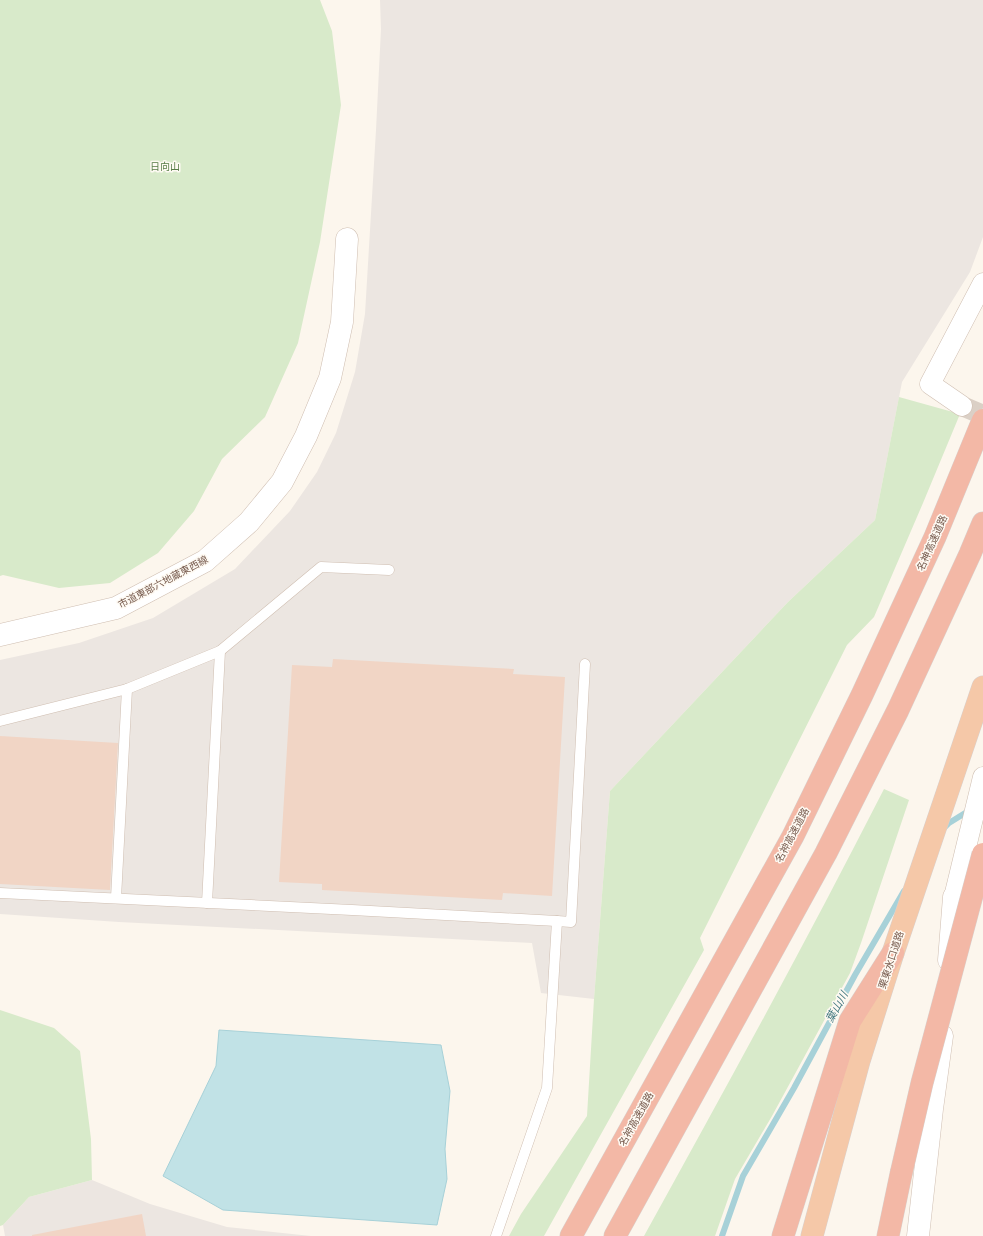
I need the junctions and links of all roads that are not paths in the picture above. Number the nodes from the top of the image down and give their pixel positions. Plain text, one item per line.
1 (347, 240) dead end
2 (983, 283) edge
3 (962, 406) tunnel mouth
4 (983, 420) edge
5 (983, 523) edge
6 (388, 570) dead end
7 (0, 635) edge
8 (220, 651) junction
9 (585, 664) dead end
10 (983, 687) edge
11 (127, 689) junction
12 (0, 721) edge
13 (983, 777) edge
14 (983, 853) edge
15 (983, 886) edge
16 (956, 891) junction
17 (0, 892) edge
18 (116, 898) junction
19 (207, 903) junction
20 (557, 921) junction
21 (850, 1058) junction
22 (496, 1236) edge
23 (572, 1236) edge
24 (615, 1236) edge
25 (783, 1236) edge
26 (812, 1236) edge
27 (888, 1236) edge
28 (918, 1236) edge

1 - 7 street, 市道東部六地蔵東西線
2 - 3 street
4 - 23 highway, 名神高速道路
5 - 24 highway
6 - 8 lane
8 - 11 lane
8 - 19 lane
9 - 20 lane
10 - 21 highway, 栗東水口道路
11 - 12 lane
11 - 18 lane
13 - 16 street
14 - 27 highway, bridge
15 - 16 lane
16 - 28 street
17 - 18 lane
18 - 19 lane
19 - 20 lane
20 - 22 lane
21 - 25 highway
21 - 26 highway

